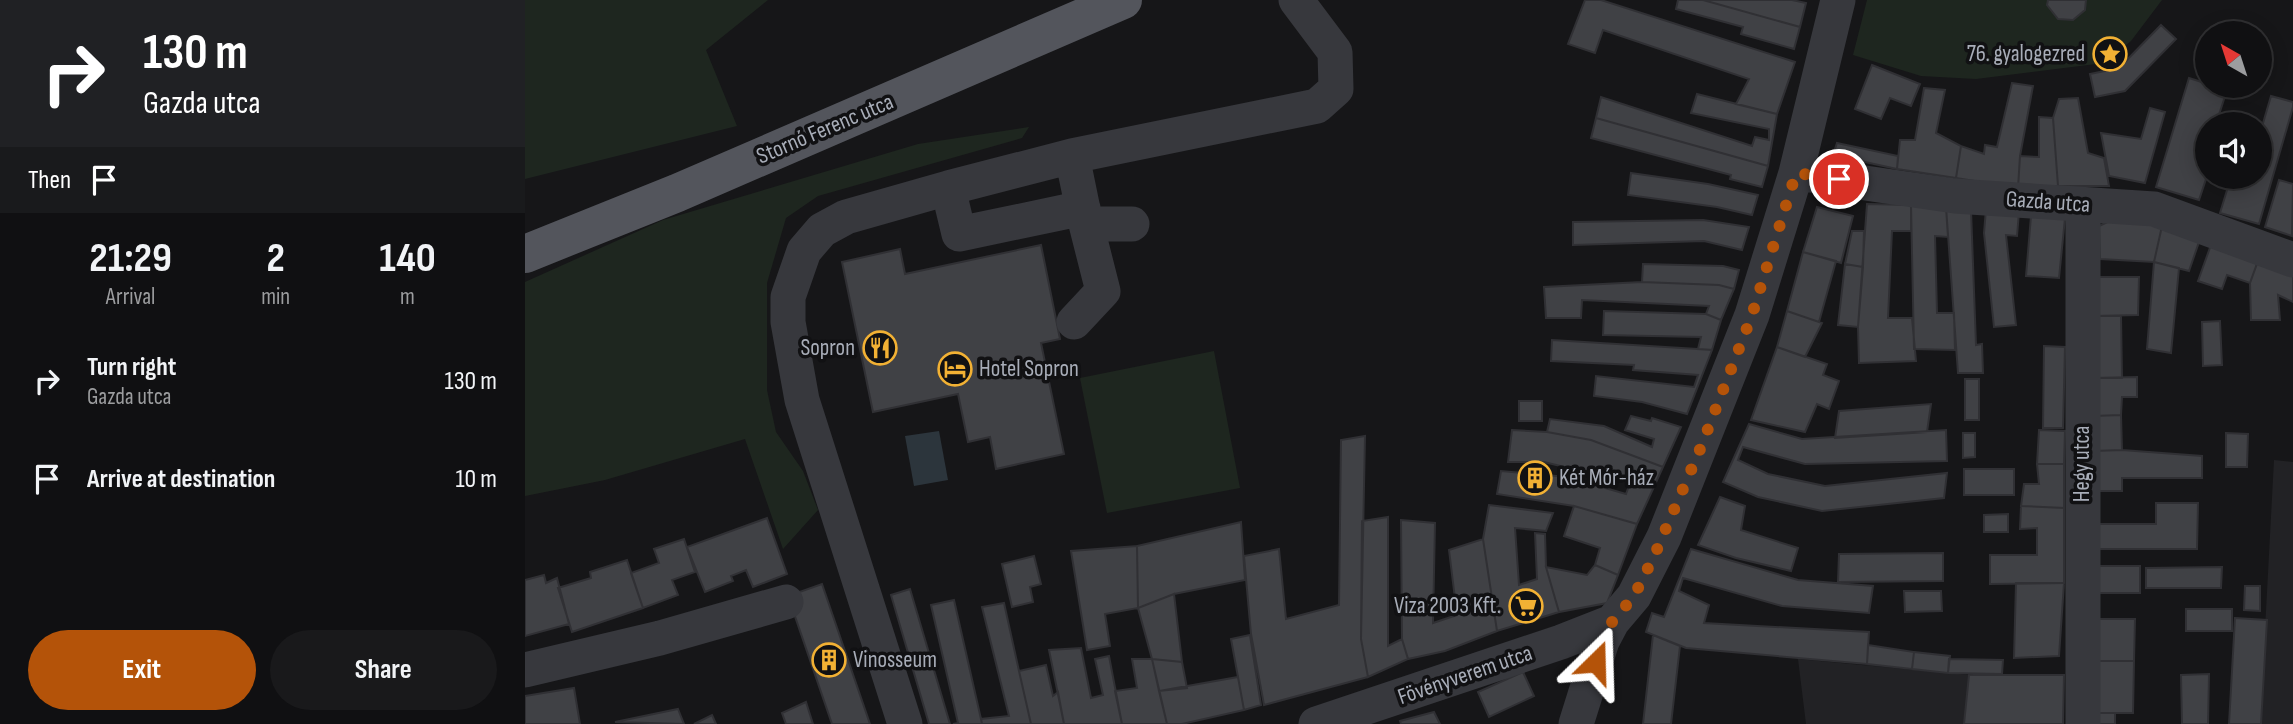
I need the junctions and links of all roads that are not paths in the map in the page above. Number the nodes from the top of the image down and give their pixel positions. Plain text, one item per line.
1 (1123, 0) edge
2 (1296, 0) edge
3 (1838, 0) edge
4 (1072, 156) junction
5 (1796, 173) junction
6 (948, 188) junction
7 (2083, 205) junction
8 (1085, 216) junction
9 (1132, 224) dead end
10 (525, 254) edge
11 (2293, 260) edge
12 (1074, 322) dead end
13 (786, 602) dead end
14 (1612, 622) junction
15 (525, 670) edge
16 (1358, 716) edge
17 (905, 724) edge
18 (1316, 724) edge
19 (1576, 724) edge
20 (2083, 724) edge

1 - 10 main road, Stornó Ferenc utca
2 - 4 street
3 - 5 street
4 - 6 street
4 - 8 street
5 - 7 street, Gazda utca
5 - 14 street
6 - 8 street
6 - 17 street
7 - 11 street, Gazda utca
7 - 20 street, Hegy utca
8 - 9 street
8 - 12 street
13 - 15 street
14 - 16 street, Fövényverem utca
14 - 19 street
16 - 18 street, Fövényverem utca

